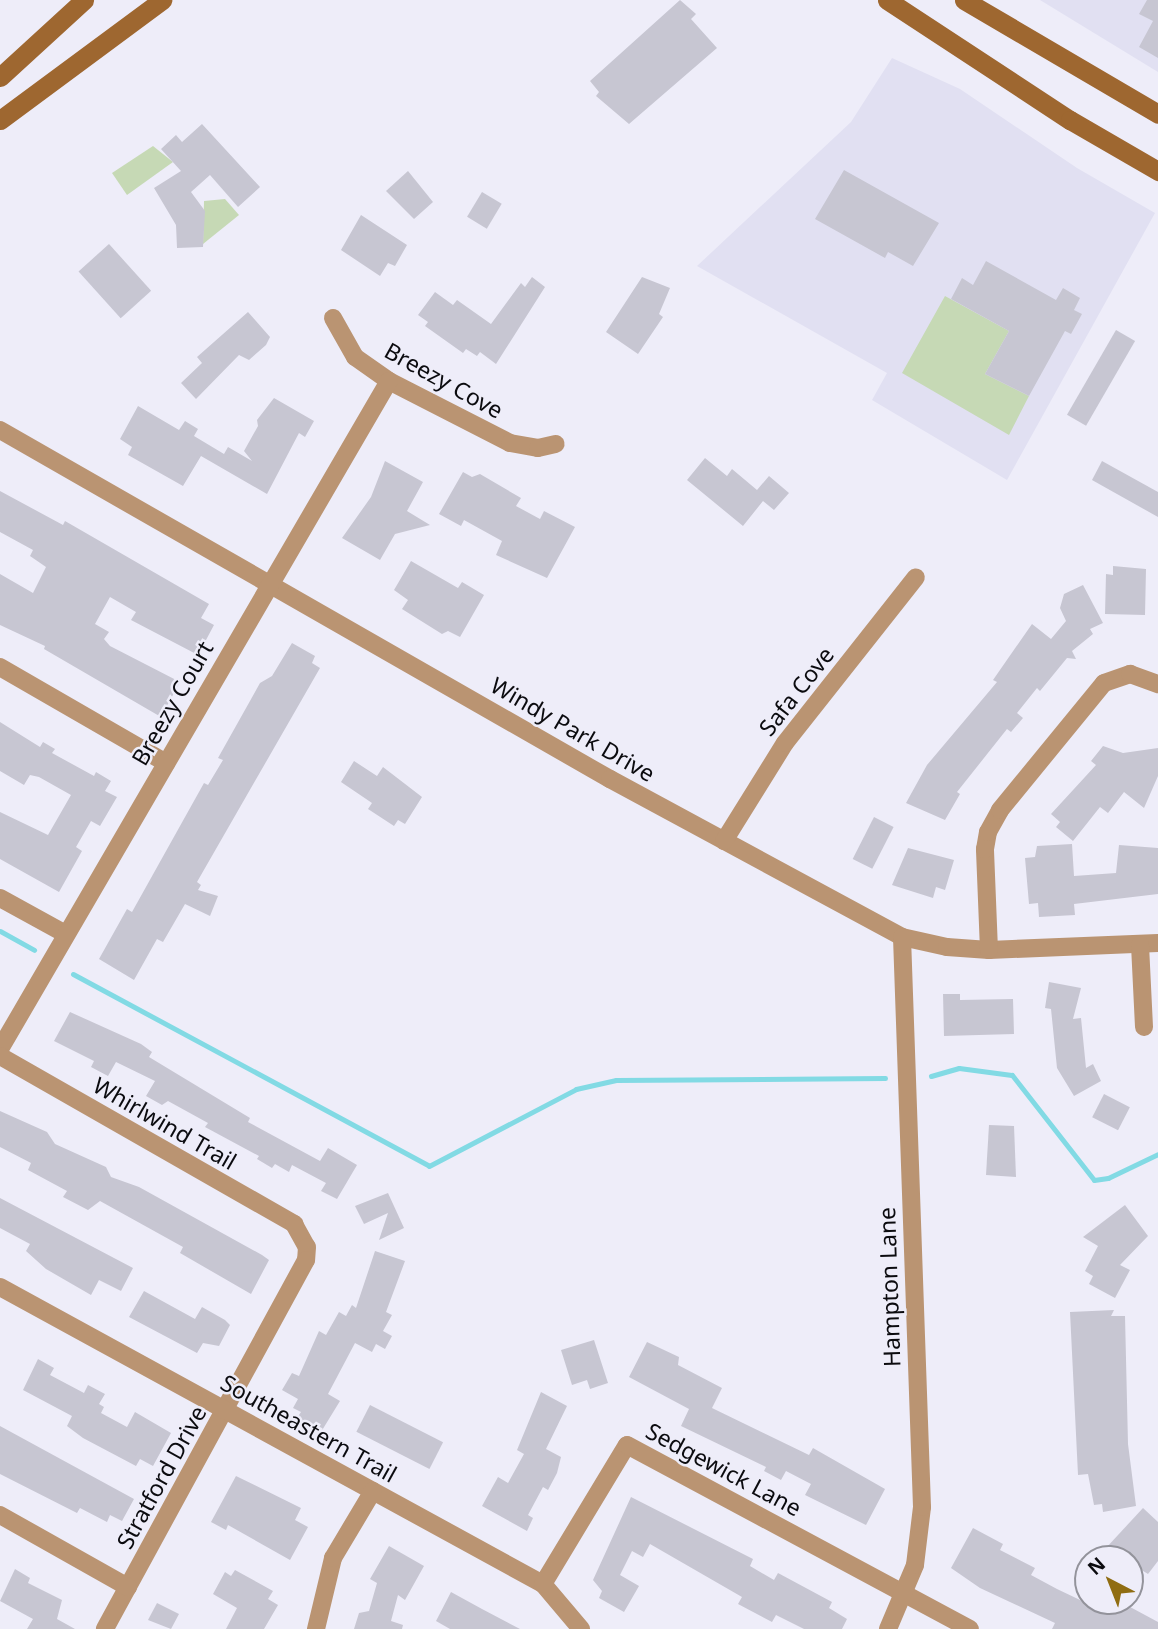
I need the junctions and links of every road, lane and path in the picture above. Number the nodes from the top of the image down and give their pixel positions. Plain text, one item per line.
1 (84, 0) edge
2 (162, 0) edge
3 (887, 0) edge
4 (964, 0) edge
5 (0, 77) edge
6 (1158, 114) edge
7 (0, 120) edge
8 (1158, 171) edge
9 (333, 318) dead end
10 (389, 382) junction
11 (0, 430) edge
12 (556, 444) dead end
13 (916, 578) dead end
14 (270, 582) junction
15 (0, 667) edge
16 (1158, 684) edge
17 (166, 762) junction
18 (724, 841) junction
19 (0, 898) edge
20 (64, 933) junction
21 (902, 937) junction
22 (1149, 944) edge
23 (989, 950) junction
24 (1144, 1027) dead end
25 (0, 1049) edge
26 (0, 1056) edge
27 (303, 1234) joint
28 (0, 1287) edge
29 (226, 1410) junction
30 (373, 1491) junction
31 (0, 1514) edge
32 (543, 1584) junction
33 (128, 1587) junction
34 (906, 1593) junction
35 (105, 1629) edge
36 (316, 1629) edge
37 (581, 1629) edge
38 (888, 1629) edge
39 (970, 1629) edge

1 - 5 main road
2 - 7 main road
3 - 8 main road
4 - 6 main road
9 - 10 street, Breezy Cove
10 - 12 street, Breezy Cove
10 - 14 street, Breezy Court
11 - 14 street, Windy Park Drive
13 - 18 street, Safa Cove
14 - 17 street, Breezy Court
14 - 18 street, Windy Park Drive
15 - 17 street
16 - 23 street
17 - 20 street, Breezy Court
18 - 21 street, Windy Park Drive
19 - 20 street
20 - 25 street, Breezy Court
21 - 23 street, Windy Park Drive
21 - 34 street, Hampton Lane
22 - 23 street, Windy Park Drive
22 - 24 street
26 - 27 street, Whirlwind Trail
27 - 29 street, Stratford Drive
28 - 29 street, Southeastern Trail
29 - 30 street, Southeastern Trail
29 - 33 street, Stratford Drive
30 - 32 street, Southeastern Trail
30 - 36 street
31 - 33 street
32 - 34 street, Sedgewick Lane
32 - 37 street, Southeastern Trail
33 - 35 street, Stratford Drive
34 - 38 street, Hampton Lane
34 - 39 street

